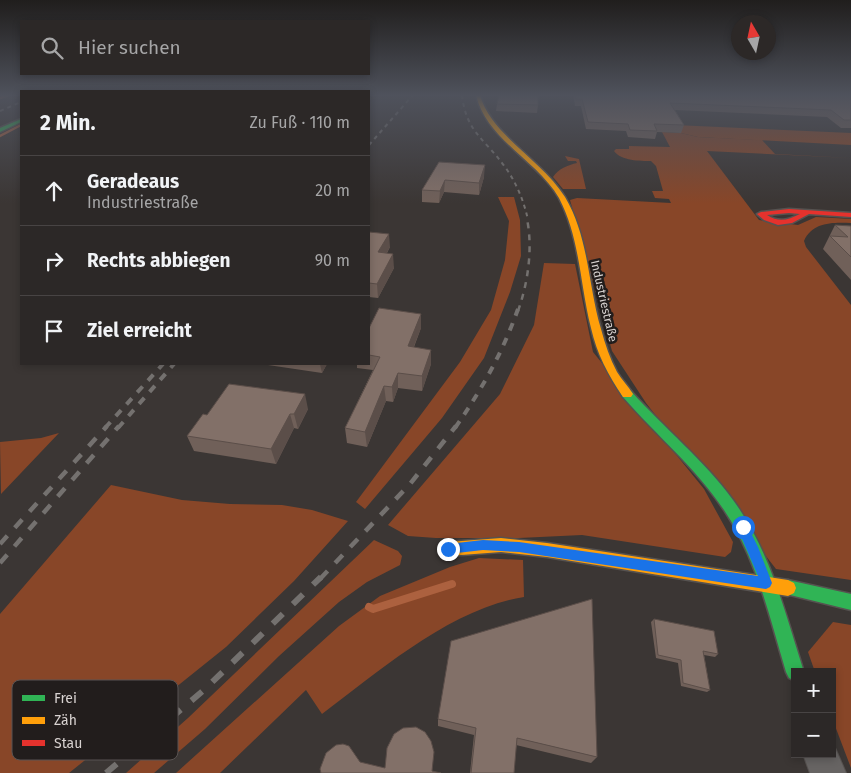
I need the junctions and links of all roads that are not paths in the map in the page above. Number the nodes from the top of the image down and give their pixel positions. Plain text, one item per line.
1 (501, 131) edge
2 (806, 213) dead end
3 (851, 215) edge
4 (448, 549) dead end
5 (766, 583) junction
6 (851, 602) edge
7 (794, 668) edge
8 (823, 758) edge
9 (828, 773) edge

1 - 5 street, Industriestraße
2 - 3 street
4 - 5 street
5 - 6 street
5 - 7 street, Industriestraße
8 - 9 street

